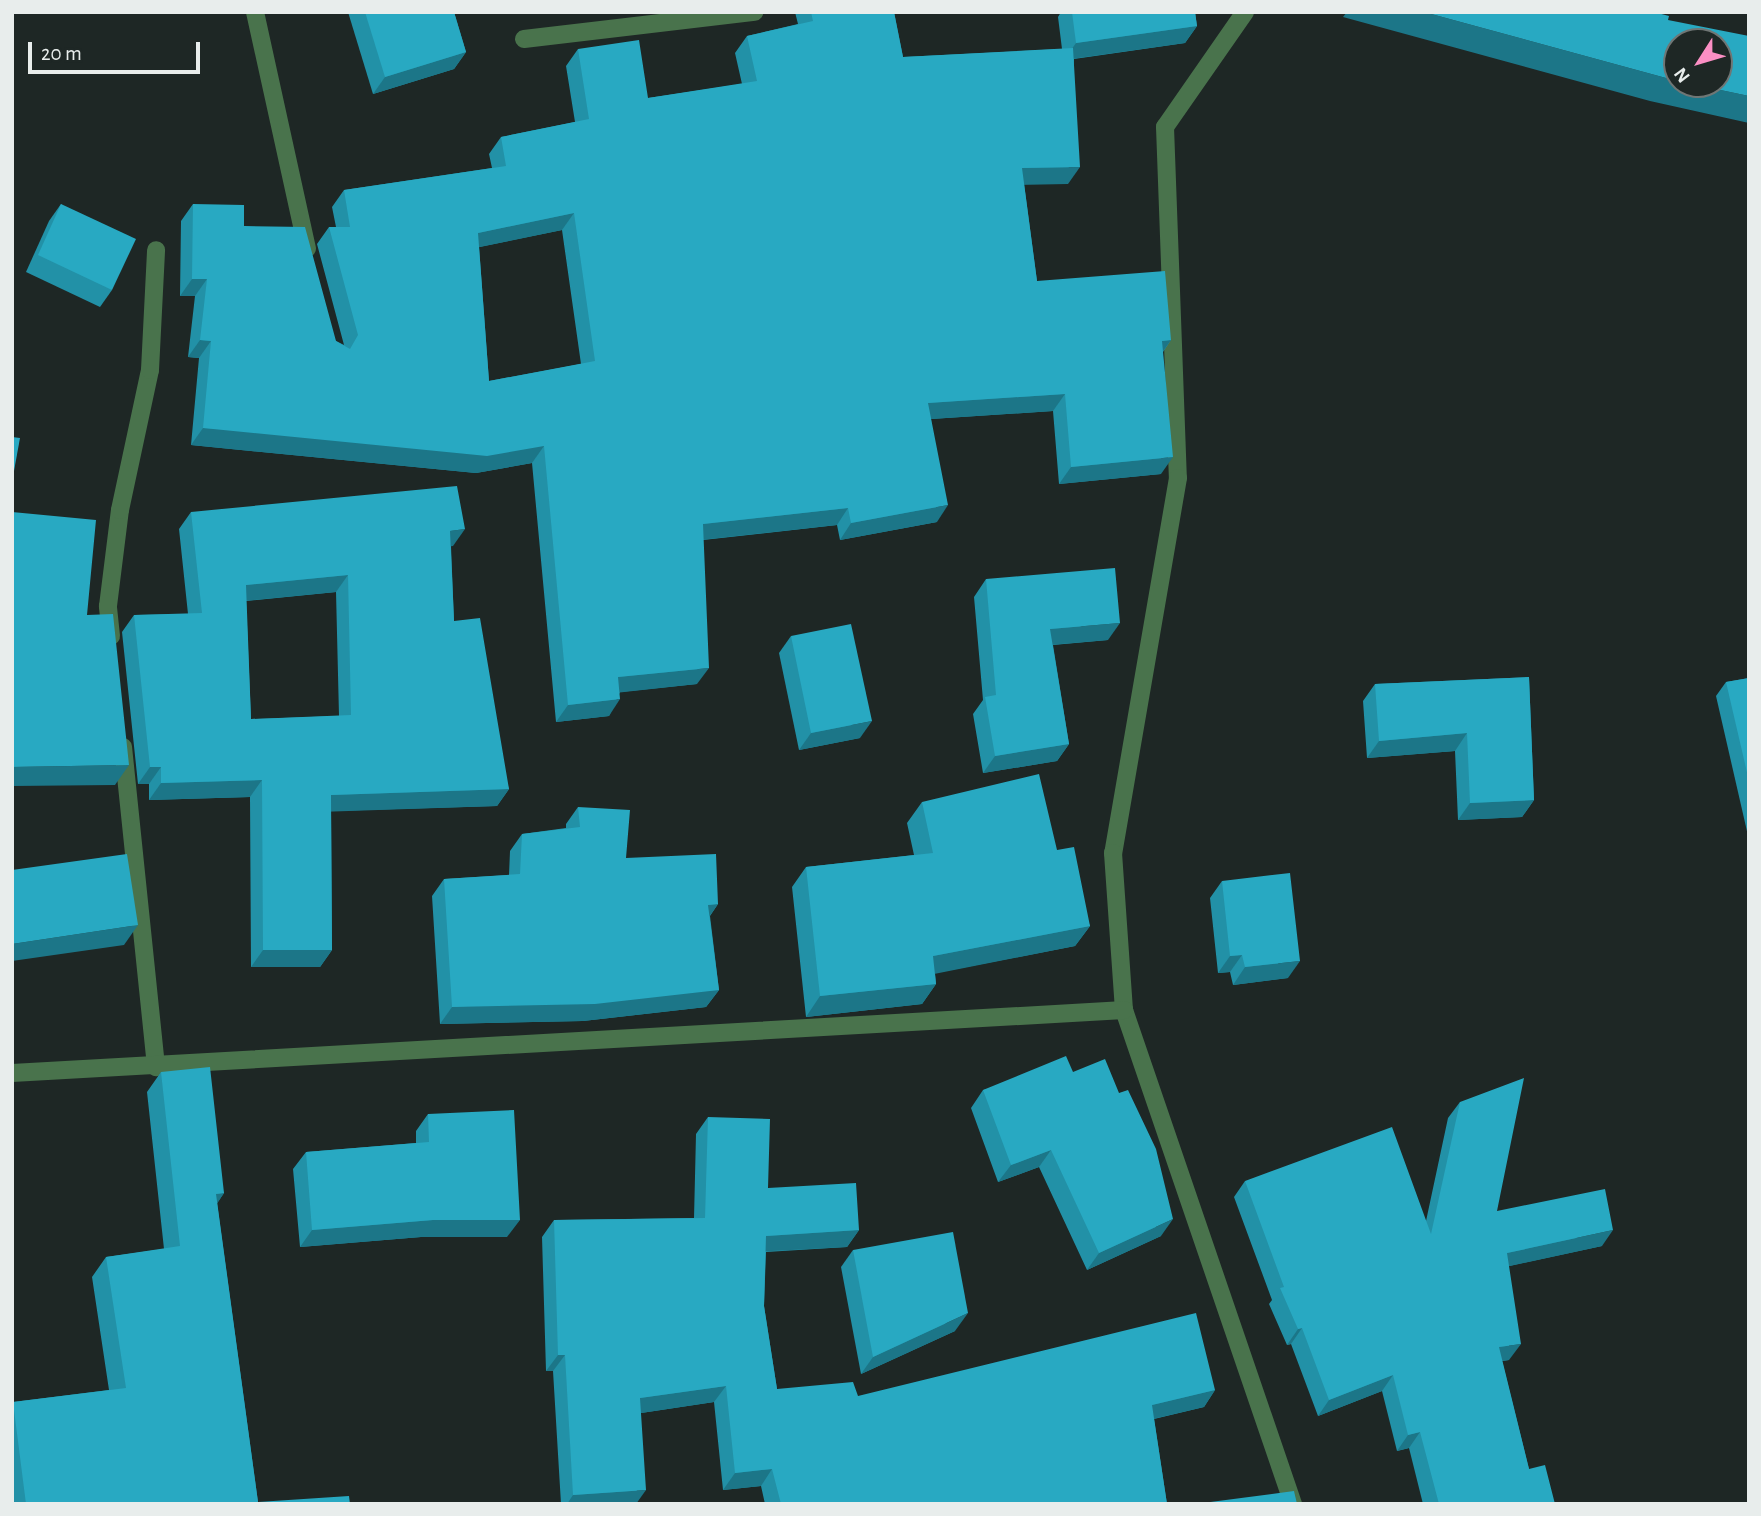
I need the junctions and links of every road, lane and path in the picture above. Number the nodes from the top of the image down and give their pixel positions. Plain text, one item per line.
1 (255, 12) edge
2 (754, 12) edge
3 (1245, 12) edge
4 (524, 39) dead end
5 (156, 250) dead end
6 (311, 265) edge
7 (113, 658) edge
8 (120, 724) edge
9 (1124, 1010) junction
10 (156, 1067) junction
11 (12, 1073) edge
12 (1293, 1504) edge

1 - 6 street
2 - 4 street
3 - 9 street
5 - 7 street
8 - 10 street
9 - 10 street
9 - 12 street
10 - 11 street

